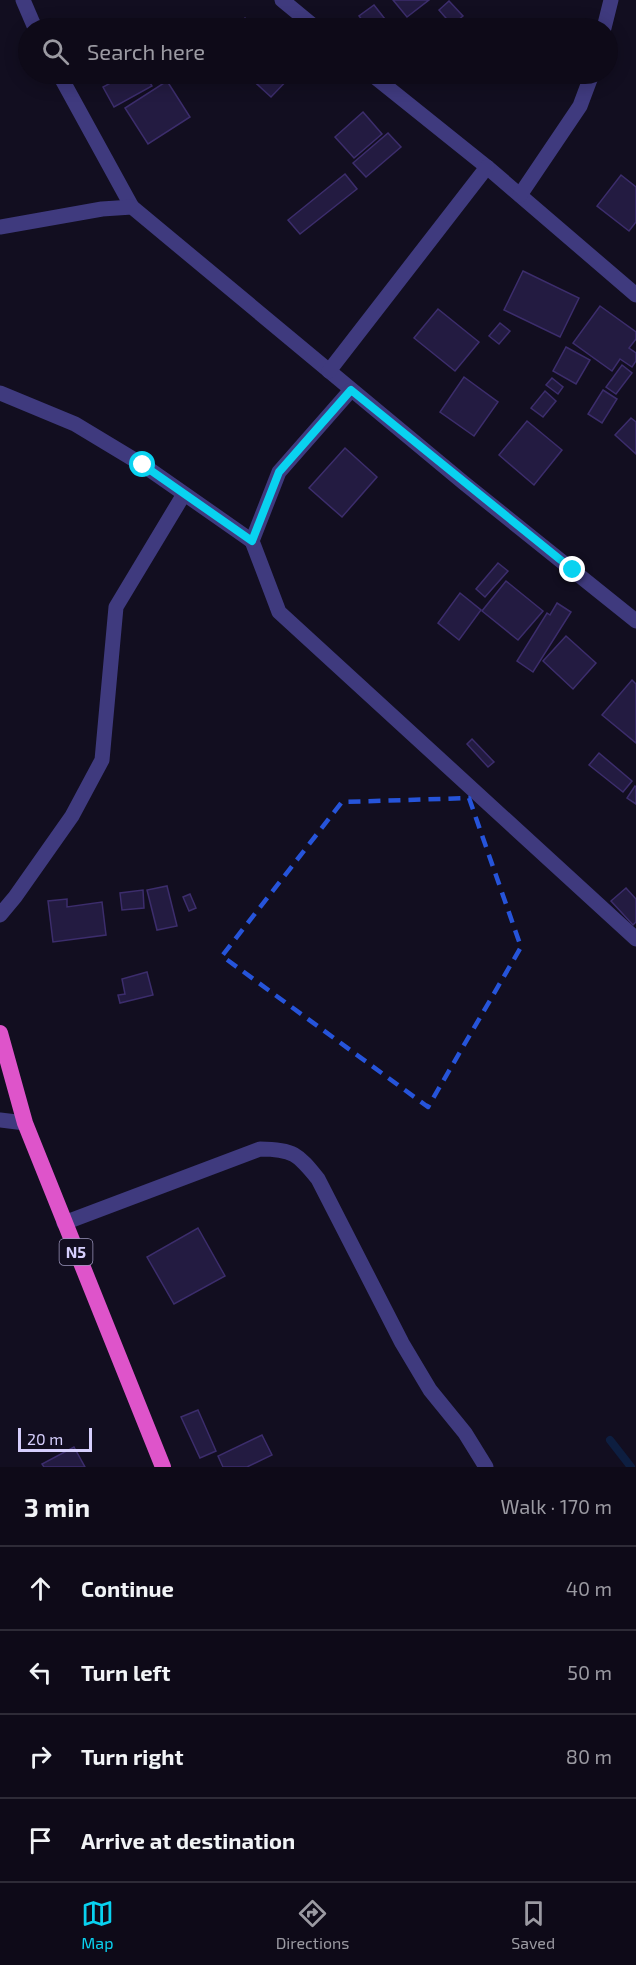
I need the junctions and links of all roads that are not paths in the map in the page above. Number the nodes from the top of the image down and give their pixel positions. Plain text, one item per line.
1 (23, 0) edge
2 (282, 0) edge
3 (611, 0) edge
4 (31, 18) edge
5 (304, 18) edge
6 (606, 18) edge
7 (64, 84) edge
8 (383, 84) edge
9 (588, 84) edge
10 (487, 167) junction
11 (520, 195) junction
12 (132, 207) junction
13 (0, 227) edge
14 (636, 295) edge
15 (329, 371) junction
16 (351, 390) junction
17 (0, 393) edge
18 (184, 494) junction
19 (252, 541) junction
20 (636, 621) edge
21 (0, 915) edge
22 (636, 939) edge
23 (0, 1033) edge
24 (0, 1120) edge
25 (25, 1123) junction
26 (64, 1223) junction
27 (163, 1467) edge
28 (486, 1467) edge

1 - 4 street
2 - 5 street
3 - 6 street
7 - 12 street
8 - 10 street
9 - 11 street
10 - 11 street
10 - 15 street
11 - 14 street
12 - 13 street
12 - 15 street
15 - 16 street
16 - 19 street
16 - 20 street
17 - 18 street
18 - 19 street
18 - 21 street
19 - 22 street
23 - 25 highway, N5
24 - 25 street
25 - 26 highway, N5
26 - 27 highway, N5
26 - 28 street

